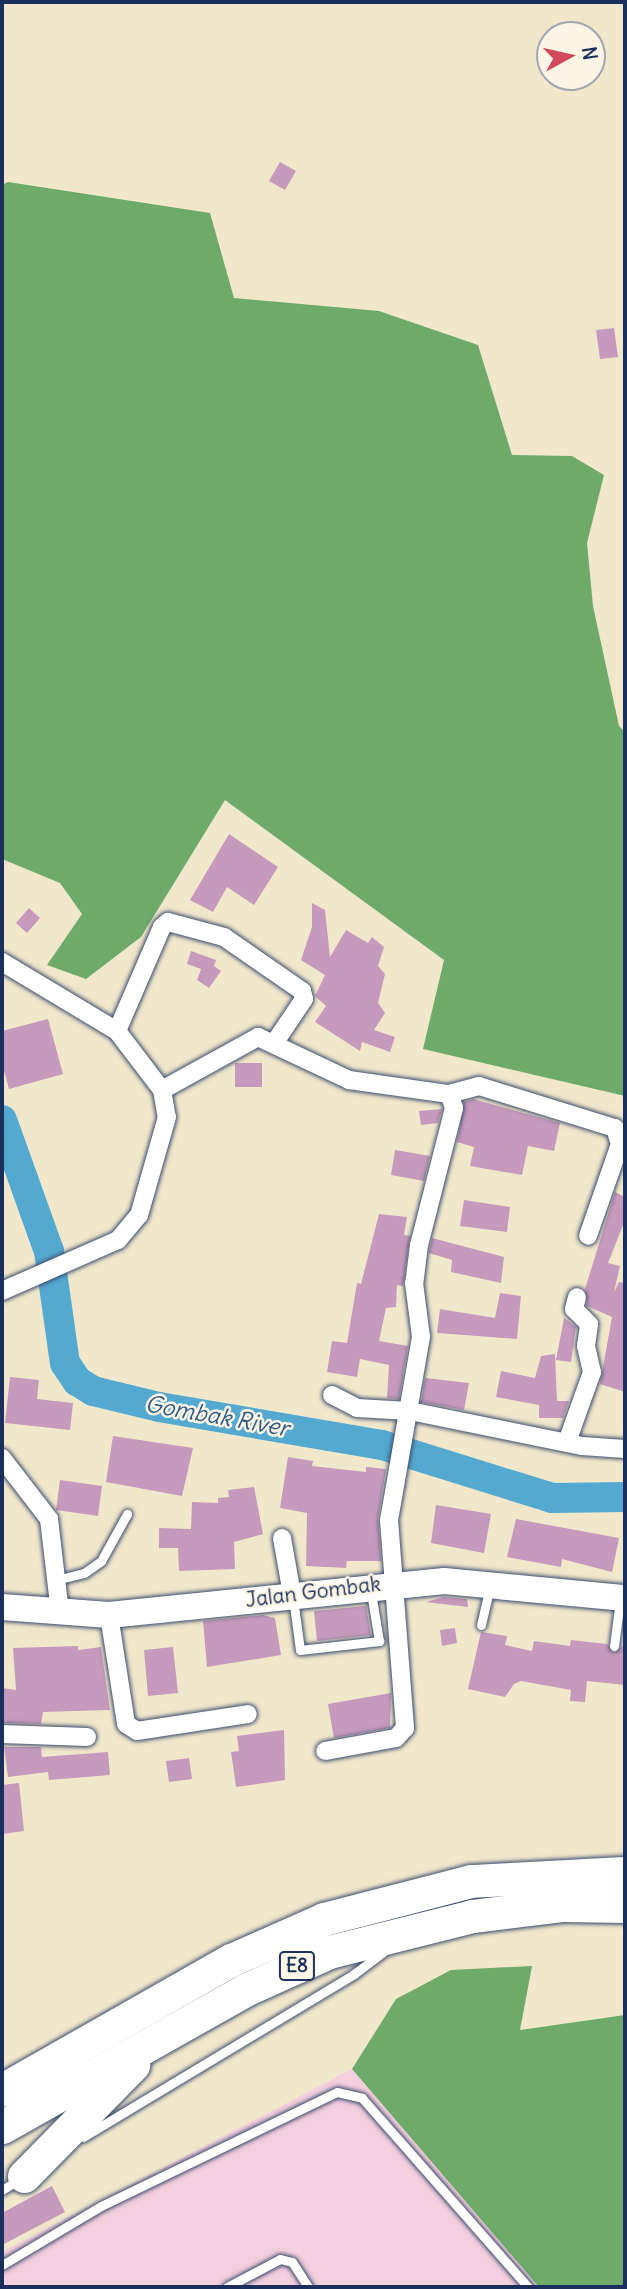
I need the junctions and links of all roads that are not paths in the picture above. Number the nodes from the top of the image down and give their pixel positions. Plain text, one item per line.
1 (2, 962) edge
2 (117, 1031) junction
3 (275, 1042) junction
4 (162, 1090) junction
5 (449, 1094) junction
6 (588, 1236) dead end
7 (2, 1291) edge
8 (577, 1297) dead end
9 (332, 1395) dead end
10 (410, 1411) junction
11 (567, 1442) junction
12 (625, 1449) edge
13 (2, 1458) edge
14 (127, 1514) dead end
15 (282, 1538) dead end
16 (60, 1579) junction
17 (391, 1583) junction
18 (491, 1586) junction
19 (293, 1597) junction
20 (623, 1598) edge
21 (2, 1607) edge
22 (61, 1612) junction
23 (109, 1615) junction
24 (481, 1625) dead end
25 (614, 1646) dead end
26 (248, 1714) dead end
27 (2, 1734) edge
28 (87, 1737) dead end
29 (325, 1751) dead end
30 (625, 1872) edge
31 (625, 1906) edge
32 (415, 1927) junction
33 (162, 2036) junction
34 (2, 2090) edge
35 (2, 2127) edge
36 (13, 2183) edge
37 (2, 2265) edge
38 (227, 2287) edge
39 (307, 2287) edge
40 (528, 2287) edge

1 - 2 street
2 - 3 street
2 - 4 street
3 - 4 street
3 - 5 street
4 - 7 street
5 - 6 street
5 - 10 street
8 - 11 street
9 - 10 street
10 - 11 street
10 - 17 street
11 - 12 street
13 - 16 street
14 - 16 lane
15 - 19 street
16 - 22 street
17 - 18 main road, Jalan Gombak
17 - 19 main road, Jalan Gombak
17 - 29 street
18 - 20 main road, Jalan Gombak
18 - 24 lane
19 - 19 lane
19 - 23 main road, Jalan Gombak
20 - 25 lane
21 - 22 main road, Jalan Gombak
22 - 23 main road, Jalan Gombak
23 - 26 street
27 - 28 street
30 - 34 highway, E8
31 - 32 highway, E8
32 - 33 highway, E8
32 - 36 lane
33 - 35 highway, E8
33 - 36 highway
37 - 40 lane
38 - 39 lane

